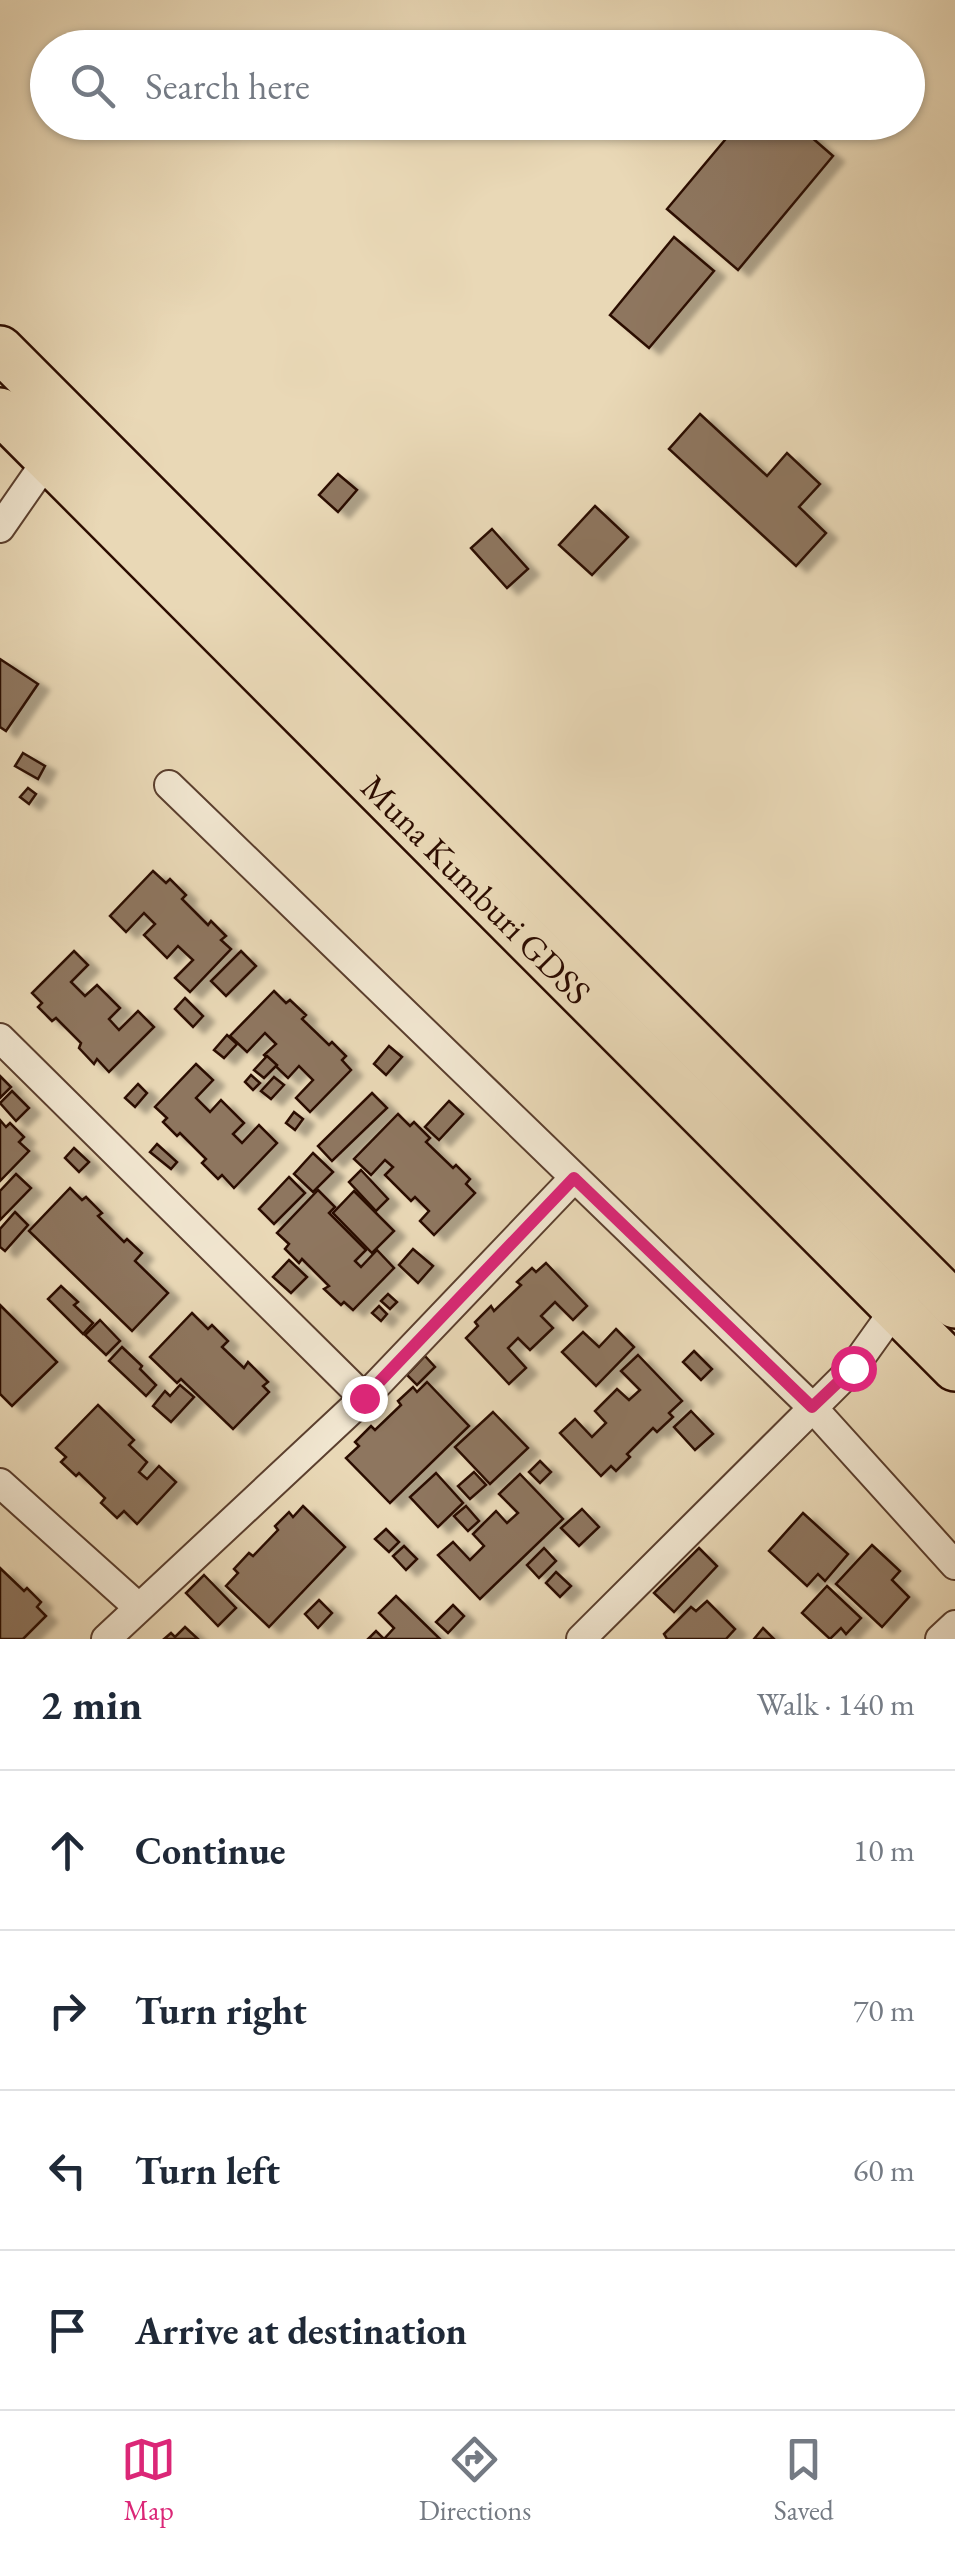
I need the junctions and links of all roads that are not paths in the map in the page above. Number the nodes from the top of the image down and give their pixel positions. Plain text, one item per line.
1 (0, 350) edge
2 (0, 411) edge
3 (48, 458) junction
4 (0, 528) edge
5 (170, 785) dead end
6 (0, 1038) edge
7 (574, 1178) junction
8 (926, 1296) edge
9 (955, 1368) edge
10 (364, 1398) junction
11 (812, 1407) junction
12 (0, 1483) edge
13 (955, 1564) edge
14 (138, 1608) junction
15 (955, 1625) edge
16 (106, 1639) edge
17 (581, 1639) edge
18 (940, 1639) edge

1 - 8 highway, Muna Kumburi GDSS
2 - 3 highway, Muna Kumburi GDSS
3 - 4 street
3 - 8 highway, Muna Kumburi GDSS
5 - 7 street
6 - 10 street
7 - 10 street
7 - 11 street
8 - 9 highway, Muna Kumburi GDSS
8 - 11 street
10 - 14 street
11 - 13 street
11 - 17 street
12 - 14 street
14 - 16 street
15 - 18 street

